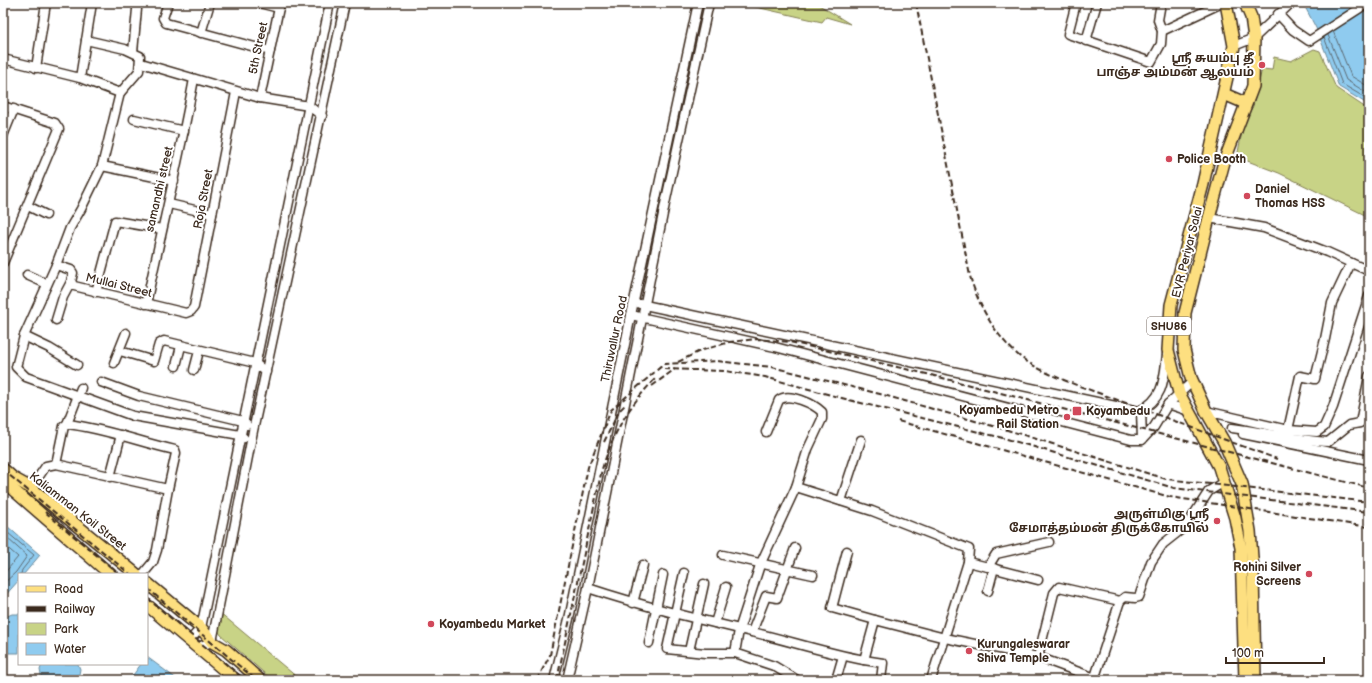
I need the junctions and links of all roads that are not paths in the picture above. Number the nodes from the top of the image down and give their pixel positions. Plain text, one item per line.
1 (46, 3) edge
2 (92, 3) edge
3 (168, 3) edge
4 (210, 3) edge
5 (259, 3) edge
6 (330, 3) edge
7 (345, 3) edge
8 (698, 3) edge
9 (708, 3) edge
10 (1076, 3) edge
11 (1096, 3) edge
12 (1161, 3) edge
13 (1222, 3) edge
14 (1226, 3) edge
15 (1245, 3) edge
16 (1291, 3) edge
17 (1368, 3) edge
18 (279, 6) edge
19 (137, 9) dead end
20 (1278, 14) junction
21 (1162, 31) junction
22 (202, 33) junction
23 (1254, 38) junction
24 (86, 40) junction
25 (1086, 40) junction
26 (1234, 46) junction
27 (270, 51) junction
28 (133, 52) junction
29 (3, 59) edge
30 (141, 63) junction
31 (36, 68) junction
32 (80, 78) junction
33 (194, 79) junction
34 (236, 92) junction
35 (120, 93) junction
36 (1224, 94) junction
37 (260, 98) junction
38 (1245, 103) junction
39 (3, 106) edge
40 (309, 106) junction
41 (14, 109) junction
42 (322, 116) junction
43 (134, 119) dead end
44 (184, 131) junction
45 (3, 136) edge
46 (102, 166) junction
47 (174, 181) junction
48 (169, 204) junction
49 (28, 206) junction
50 (212, 214) junction
51 (46, 215) dead end
52 (1209, 218) junction
53 (162, 229) junction
54 (3, 263) edge
55 (1351, 263) junction
56 (56, 265) junction
57 (1369, 271) edge
58 (27, 276) dead end
59 (71, 282) junction
60 (47, 284) junction
61 (96, 292) junction
62 (1369, 296) edge
63 (633, 303) junction
64 (146, 304) junction
65 (645, 305) junction
66 (191, 311) joint
67 (631, 314) junction
68 (643, 317) junction
69 (56, 320) dead end
70 (126, 333) dead end
71 (24, 336) junction
72 (181, 346) junction
73 (1168, 350) junction
74 (120, 351) junction
75 (200, 351) junction
76 (255, 362) junction
77 (114, 363) dead end
78 (77, 365) dead end
79 (176, 366) dead end
80 (194, 370) dead end
81 (266, 372) junction
82 (1369, 376) edge
83 (101, 382) dead end
84 (1192, 382) junction
85 (81, 388) dead end
86 (1179, 393) junction
87 (78, 396) junction
88 (1168, 404) junction
89 (1141, 410) junction
90 (1189, 411) junction
91 (1206, 411) junction
92 (243, 421) junction
93 (67, 424) junction
94 (1288, 430) junction
95 (253, 431) junction
96 (766, 432) dead end
97 (121, 435) junction
98 (240, 435) junction
99 (861, 440) dead end
100 (1142, 440) junction
101 (251, 444) junction
102 (1369, 460) edge
103 (56, 464) junction
104 (3, 469) edge
105 (110, 477) junction
106 (3, 482) edge
107 (1224, 482) junction
108 (796, 487) junction
109 (31, 488) junction
110 (168, 489) junction
111 (841, 501) junction
112 (1049, 542) dead end
113 (795, 548) dead end
114 (847, 551) dead end
115 (723, 555) dead end
116 (968, 562) junction
117 (642, 565) dead end
118 (760, 565) junction
119 (991, 568) junction
120 (787, 569) junction
121 (684, 572) dead end
122 (109, 573) edge
123 (135, 573) edge
124 (144, 573) edge
125 (663, 575) dead end
126 (813, 575) dead end
127 (1038, 580) dead end
128 (148, 584) edge
129 (704, 584) dead end
130 (726, 587) dead end
131 (588, 588) junction
132 (988, 591) dead end
133 (1120, 601) junction
134 (633, 603) junction
135 (148, 606) edge
136 (656, 610) junction
137 (675, 614) junction
138 (695, 619) junction
139 (875, 620) junction
140 (715, 624) junction
141 (200, 628) junction
142 (739, 630) junction
143 (752, 632) junction
144 (945, 638) junction
145 (212, 642) junction
146 (649, 643) dead end
147 (194, 644) junction
148 (1249, 644) junction
149 (690, 651) junction
150 (736, 653) junction
151 (843, 656) junction
152 (1038, 657) junction
153 (1249, 659) junction
154 (864, 660) junction
155 (1094, 679) edge
156 (236, 680) edge
157 (260, 680) edge
158 (554, 680) edge
159 (567, 680) edge
160 (797, 680) edge
161 (836, 680) edge
162 (881, 680) edge
163 (931, 680) edge
164 (1238, 680) edge
165 (1245, 680) edge
166 (1255, 680) edge
167 (1262, 680) edge

1 - 31 street
2 - 24 street
3 - 22 street
4 - 22 street
5 - 18 street
6 - 40 street
7 - 42 street
8 - 63 street, Thiruvallur Road
9 - 65 street
10 - 25 street
11 - 25 street
12 - 21 street
13 - 21 street
14 - 26 main road, EVR Periyar Salai / SHU86
15 - 23 main road, EVR Periyar Salai / SHU86
16 - 20 street
17 - 20 street
18 - 27 street, 5th Street
19 - 28 street
20 - 23 street
21 - 25 street
22 - 27 street
23 - 26 street
23 - 38 main road, EVR Periyar Salai / SHU86
24 - 28 street
24 - 32 street
26 - 36 main road, EVR Periyar Salai / SHU86
27 - 37 street, 5th Street
28 - 30 street
29 - 31 street
30 - 33 street
30 - 35 street
31 - 32 street
32 - 35 street
33 - 34 street
33 - 44 street, samandhi street
34 - 37 street
34 - 50 street, Roja Street
35 - 46 street
36 - 38 main road
36 - 73 main road, EVR Periyar Salai / SHU86
37 - 40 street
38 - 52 main road, EVR Periyar Salai / SHU86
39 - 41 street
40 - 42 street
40 - 76 street
41 - 45 street
41 - 49 street
42 - 81 street
43 - 44 street
44 - 47 street, samandhi street
46 - 47 street
46 - 56 street
47 - 48 street, samandhi street
48 - 50 street
48 - 53 street, samandhi street
49 - 51 street
49 - 54 street
50 - 66 street, Roja Street
52 - 55 street
52 - 84 main road, EVR Periyar Salai / SHU86
53 - 61 street
53 - 64 street, samandhi street
55 - 57 street
55 - 94 street
56 - 59 street, Mullai Street
56 - 60 street
58 - 60 street
59 - 61 street, Mullai Street
59 - 69 street
60 - 71 street
61 - 64 street, Mullai Street
62 - 94 street
63 - 65 street
63 - 67 street, Thiruvallur Road
64 - 66 street, Mullai Street
65 - 68 street
65 - 89 street
67 - 68 street
67 - 158 street, Thiruvallur Road
68 - 100 street
68 - 131 street
70 - 74 street
71 - 78 street
71 - 87 street
72 - 74 street
72 - 75 street
72 - 79 street
73 - 86 main road, EVR Periyar Salai / SHU86
73 - 89 street
74 - 77 street
75 - 76 street
75 - 80 street
76 - 81 street
76 - 92 street
81 - 95 street
82 - 102 street
83 - 92 street
84 - 86 street
84 - 91 main road, EVR Periyar Salai / SHU86
85 - 87 street
86 - 88 street
86 - 90 main road, EVR Periyar Salai / SHU86
87 - 93 street
87 - 98 street
88 - 90 street
88 - 100 street
89 - 100 street
90 - 107 main road, EVR Periyar Salai / SHU86
91 - 94 street
91 - 148 main road, EVR Periyar Salai / SHU86
92 - 95 street
92 - 98 street
93 - 97 street
93 - 103 street
95 - 101 street
96 - 108 street
97 - 105 street
97 - 110 street
98 - 101 street
98 - 141 street
99 - 111 street
101 - 145 street
103 - 105 street
103 - 109 street
104 - 109 main road, Kaliamman Koil Street
105 - 110 street
106 - 122 main road, Kaliamman Koil Street
107 - 133 street
107 - 148 main road, EVR Periyar Salai / SHU86
108 - 111 street
108 - 118 street
109 - 123 main road, Kaliamman Koil Street
110 - 124 street
111 - 116 street
112 - 119 street
113 - 120 street
114 - 139 street
115 - 118 street
116 - 119 street
116 - 144 street
117 - 134 street
118 - 120 street
118 - 142 street
119 - 127 street
119 - 132 street
120 - 126 street
120 - 143 street
121 - 137 street
125 - 136 street
128 - 141 main road
129 - 138 street
130 - 140 street
131 - 134 street
131 - 159 street
133 - 152 street
133 - 155 street
134 - 136 street
135 - 147 main road
136 - 137 street
136 - 146 street
137 - 138 street
137 - 149 street
138 - 140 street
138 - 149 street
139 - 144 street
139 - 154 street
140 - 142 street
141 - 145 main road
141 - 147 street
142 - 143 street
142 - 150 street
143 - 151 street
144 - 152 street
144 - 163 street
145 - 147 street
145 - 157 main road
147 - 156 main road
148 - 153 main road, SHU86
148 - 164 main road
148 - 167 main road
149 - 150 street
150 - 160 street
151 - 154 street
151 - 161 street
152 - 155 street
153 - 165 main road, SHU86
153 - 166 main road, SHU86
154 - 162 street

